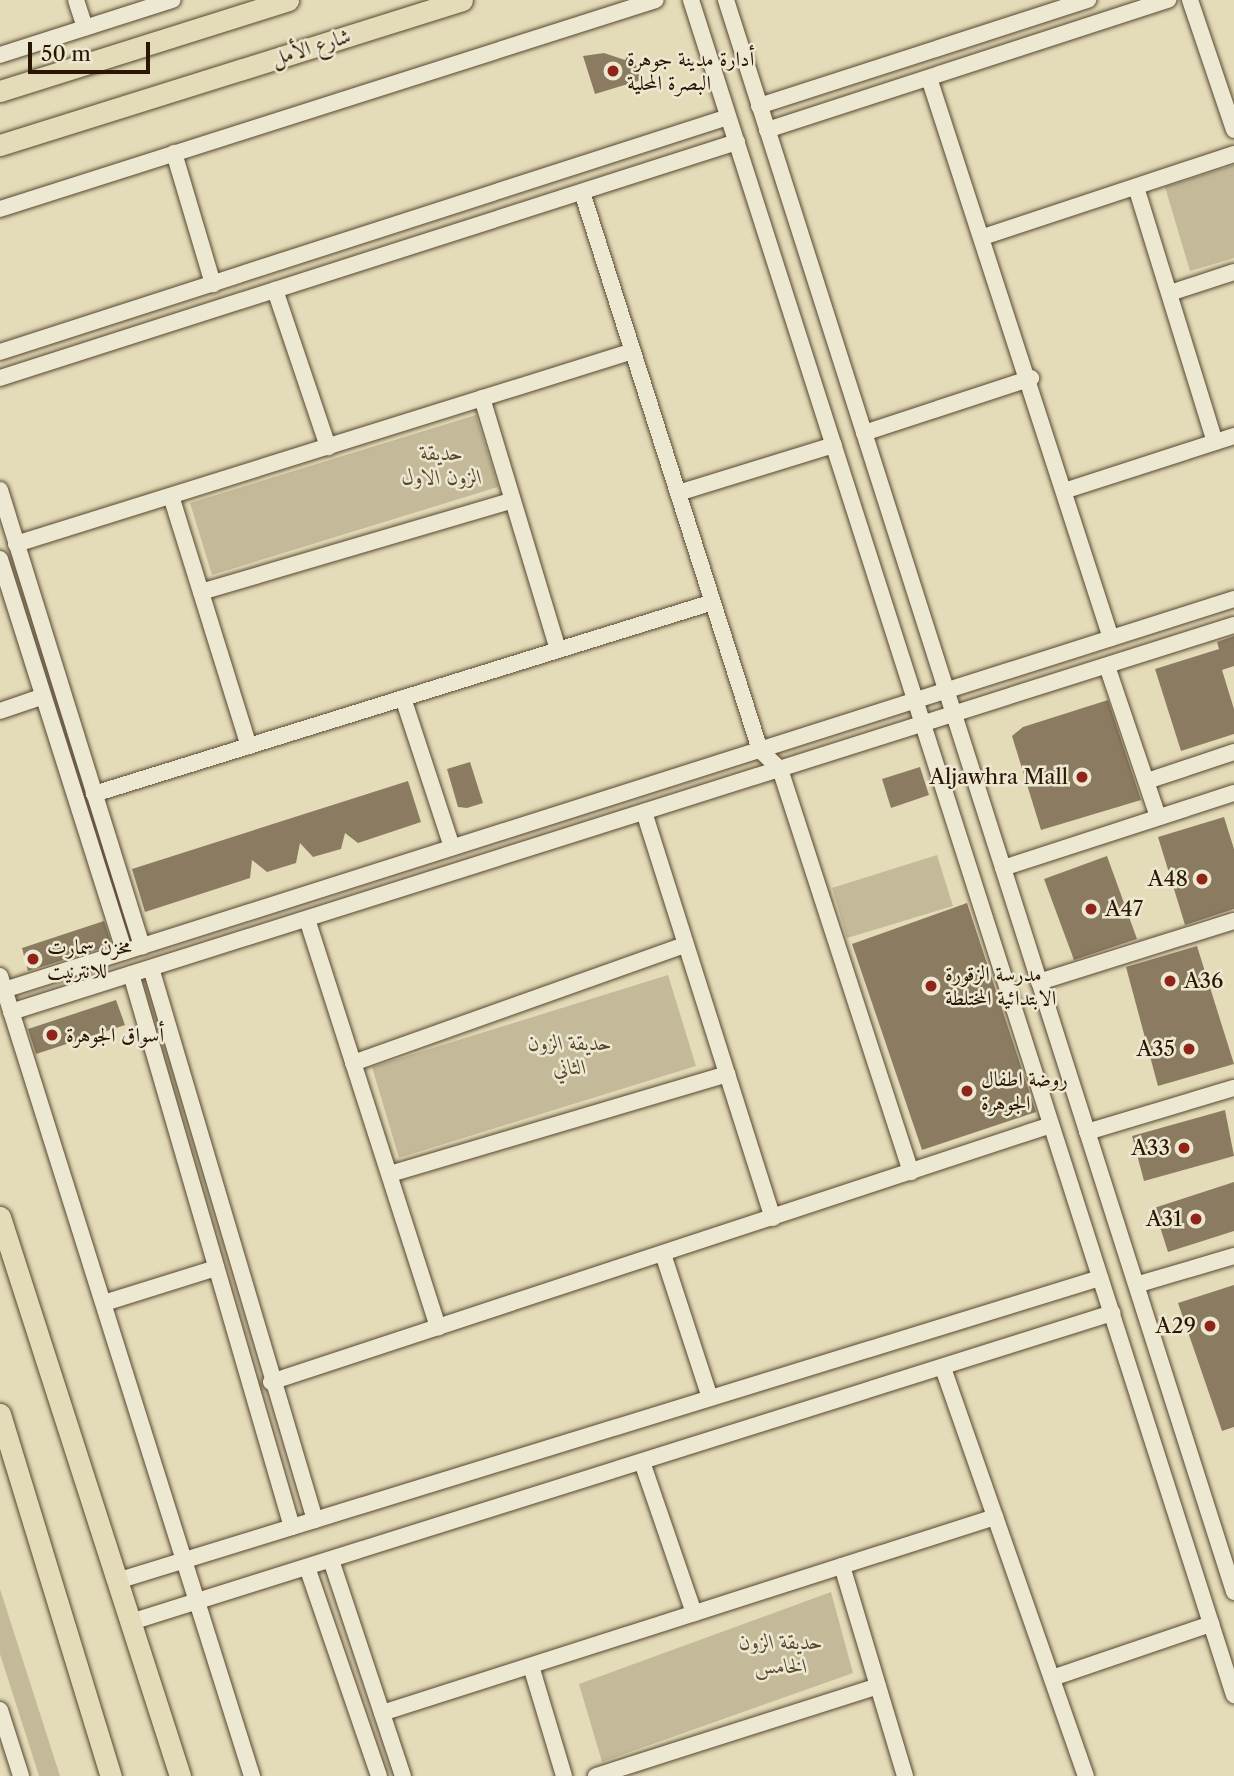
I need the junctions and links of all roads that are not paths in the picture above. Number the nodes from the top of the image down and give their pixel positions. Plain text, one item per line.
1 (76, 0) edge
2 (172, 0) edge
3 (288, 0) edge
4 (462, 0) edge
5 (656, 0) edge
6 (691, 0) edge
7 (726, 0) edge
8 (1088, 0) edge
9 (1168, 0) edge
10 (1190, 0) edge
11 (85, 28) junction
12 (0, 55) edge
13 (929, 78) junction
14 (0, 91) edge
15 (760, 106) junction
16 (729, 117) junction
17 (767, 130) junction
18 (1234, 130) edge
19 (737, 142) junction
20 (0, 145) edge
21 (174, 153) junction
22 (1234, 154) edge
23 (1136, 187) junction
24 (582, 191) junction
25 (0, 209) edge
26 (983, 237) junction
27 (1234, 272) edge
28 (213, 284) junction
29 (275, 290) junction
30 (1170, 293) junction
31 (633, 351) junction
32 (0, 352) edge
33 (0, 377) edge
34 (1031, 378) junction
35 (482, 398) junction
36 (864, 433) junction
37 (1234, 436) edge
38 (1214, 442) junction
39 (834, 445) junction
40 (328, 447) junction
41 (0, 490) edge
42 (1067, 490) junction
43 (678, 494) junction
44 (171, 495) junction
45 (511, 501) junction
46 (16, 544) junction
47 (0, 559) edge
48 (201, 592) junction
49 (1234, 599) edge
50 (713, 602) junction
51 (1234, 625) edge
52 (1111, 638) junction
53 (558, 650) junction
54 (1107, 666) junction
55 (946, 691) junction
56 (41, 697) junction
57 (403, 698) junction
58 (915, 700) junction
59 (0, 710) edge
60 (954, 714) junction
61 (923, 724) junction
62 (249, 746) junction
63 (760, 750) junction
64 (1234, 752) edge
65 (780, 769) junction
66 (1147, 781) junction
67 (1234, 793) edge
68 (94, 794) junction
69 (644, 812) junction
70 (1158, 817) junction
71 (452, 848) junction
72 (1003, 868) junction
73 (307, 919) junction
74 (1234, 921) edge
75 (685, 944) junction
76 (132, 949) junction
77 (140, 971) junction
78 (1040, 982) junction
79 (2, 983) edge
80 (11, 1012) junction
81 (353, 1063) junction
82 (727, 1074) junction
83 (1234, 1088) edge
84 (1051, 1125) junction
85 (1087, 1132) junction
86 (911, 1172) junction
87 (390, 1174) junction
88 (0, 1217) edge
89 (773, 1218) junction
90 (663, 1254) junction
91 (1234, 1256) edge
92 (216, 1268) junction
93 (1100, 1278) junction
94 (1139, 1284) dead end
95 (104, 1303) junction
96 (1112, 1313) junction
97 (438, 1327) junction
98 (943, 1368) junction
99 (271, 1382) junction
100 (710, 1398) junction
101 (0, 1415) edge
102 (642, 1462) junction
103 (995, 1517) junction
104 (315, 1520) junction
105 (292, 1527) junction
106 (184, 1560) junction
107 (331, 1560) junction
108 (842, 1566) junction
109 (307, 1567) junction
110 (117, 1581) junction
111 (1234, 1592) edge
112 (197, 1602) junction
113 (694, 1614) junction
114 (131, 1622) junction
115 (1211, 1624) junction
116 (531, 1666) junction
117 (1055, 1677) junction
118 (878, 1686) junction
119 (1234, 1695) edge
120 (0, 1710) edge
121 (382, 1713) junction
122 (20, 1776) edge
123 (111, 1776) edge
124 (180, 1776) edge
125 (252, 1776) edge
126 (379, 1776) edge
127 (403, 1776) edge
128 (564, 1776) edge
129 (596, 1776) edge
130 (905, 1776) edge
131 (1086, 1776) edge

1 - 11 street
2 - 11 street
3 - 14 main road
4 - 20 main road, شارع الأمل
5 - 21 street
6 - 16 street
7 - 15 street
8 - 15 street
9 - 13 street
10 - 18 street
11 - 12 street
13 - 17 street
13 - 26 street
15 - 17 street
16 - 19 street
16 - 28 street
17 - 36 street
19 - 24 street
19 - 39 street
21 - 25 street
21 - 28 street
22 - 23 street
23 - 26 street
23 - 30 street
24 - 29 street
24 - 31 street
26 - 34 street
27 - 30 street
28 - 32 street
29 - 33 street
29 - 40 street
30 - 38 street
31 - 35 street
31 - 43 street
34 - 36 street
34 - 42 street
35 - 40 street
35 - 45 street
36 - 55 street
37 - 38 street
38 - 42 street
39 - 43 street
39 - 58 street
40 - 44 street
41 - 46 street
42 - 52 street
43 - 50 street
44 - 46 street
44 - 48 street
45 - 48 street
45 - 53 street
46 - 68 street
47 - 56 street
48 - 62 street
49 - 52 street
50 - 53 street
50 - 63 street
51 - 54 street
52 - 55 street
53 - 57 street
54 - 60 street
54 - 66 street
55 - 58 street
55 - 60 street
56 - 59 street
56 - 76 street
57 - 62 street
57 - 71 street
58 - 61 street
58 - 63 street
60 - 61 street
60 - 72 street
61 - 65 street
61 - 84 street
62 - 68 street
63 - 65 street
63 - 71 street
64 - 66 street
65 - 69 street
65 - 86 street
66 - 70 street
67 - 70 street
68 - 76 street
69 - 73 street
69 - 75 street
70 - 72 street
71 - 76 street
72 - 78 street
73 - 77 street
73 - 81 street
74 - 78 street
75 - 81 street
75 - 82 street
76 - 77 street
76 - 79 street
77 - 80 street
77 - 92 street
77 - 99 street
78 - 85 street
79 - 80 street
80 - 95 street
81 - 87 street
82 - 87 street
82 - 89 street
83 - 85 street
84 - 86 street
84 - 93 street
85 - 111 street
86 - 89 street
87 - 97 street
88 - 110 main road
89 - 90 street
90 - 97 street
90 - 100 street
91 - 94 street
92 - 95 street
92 - 105 street
93 - 96 street
93 - 100 street
95 - 106 street
96 - 98 street
96 - 115 street
97 - 99 street
98 - 102 street
98 - 103 street
99 - 104 street
100 - 104 street
101 - 123 main road
102 - 107 street
102 - 113 street
103 - 108 street
103 - 117 street
104 - 105 street
105 - 106 street
106 - 110 street
106 - 112 street
107 - 109 street
107 - 121 street
108 - 113 street
108 - 118 street
109 - 112 street
109 - 126 street
110 - 114 main road
112 - 114 street
112 - 125 street
113 - 116 street
114 - 124 main road
115 - 117 street
115 - 119 street
116 - 121 street
116 - 128 street
117 - 131 street
118 - 129 street
118 - 130 street
120 - 122 street
121 - 127 street

